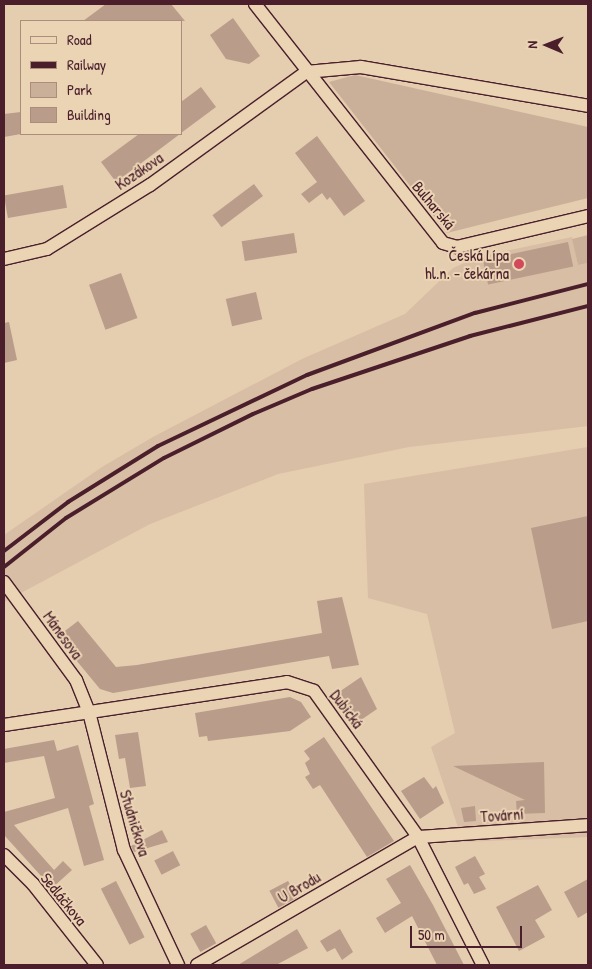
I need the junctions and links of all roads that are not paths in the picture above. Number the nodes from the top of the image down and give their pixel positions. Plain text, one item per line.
1 (255, 4) edge
2 (306, 72) junction
3 (588, 106) edge
4 (588, 216) edge
5 (4, 259) edge
6 (4, 582) edge
7 (89, 712) junction
8 (4, 725) edge
9 (588, 825) edge
10 (418, 838) junction
11 (4, 855) edge
12 (97, 965) edge
13 (178, 965) edge
14 (197, 965) edge
15 (483, 965) edge

1 - 2 street, Bulharská
2 - 3 street
2 - 4 street, Bulharská
2 - 5 street, Kozákova
6 - 7 street, Mánesova
7 - 8 street, Dubická
7 - 10 street, Dubická
7 - 13 street, Studničkova
9 - 10 street, Tovární
10 - 14 street, U Brodu
10 - 15 street, Dubická
11 - 12 street, Sedláčkova

